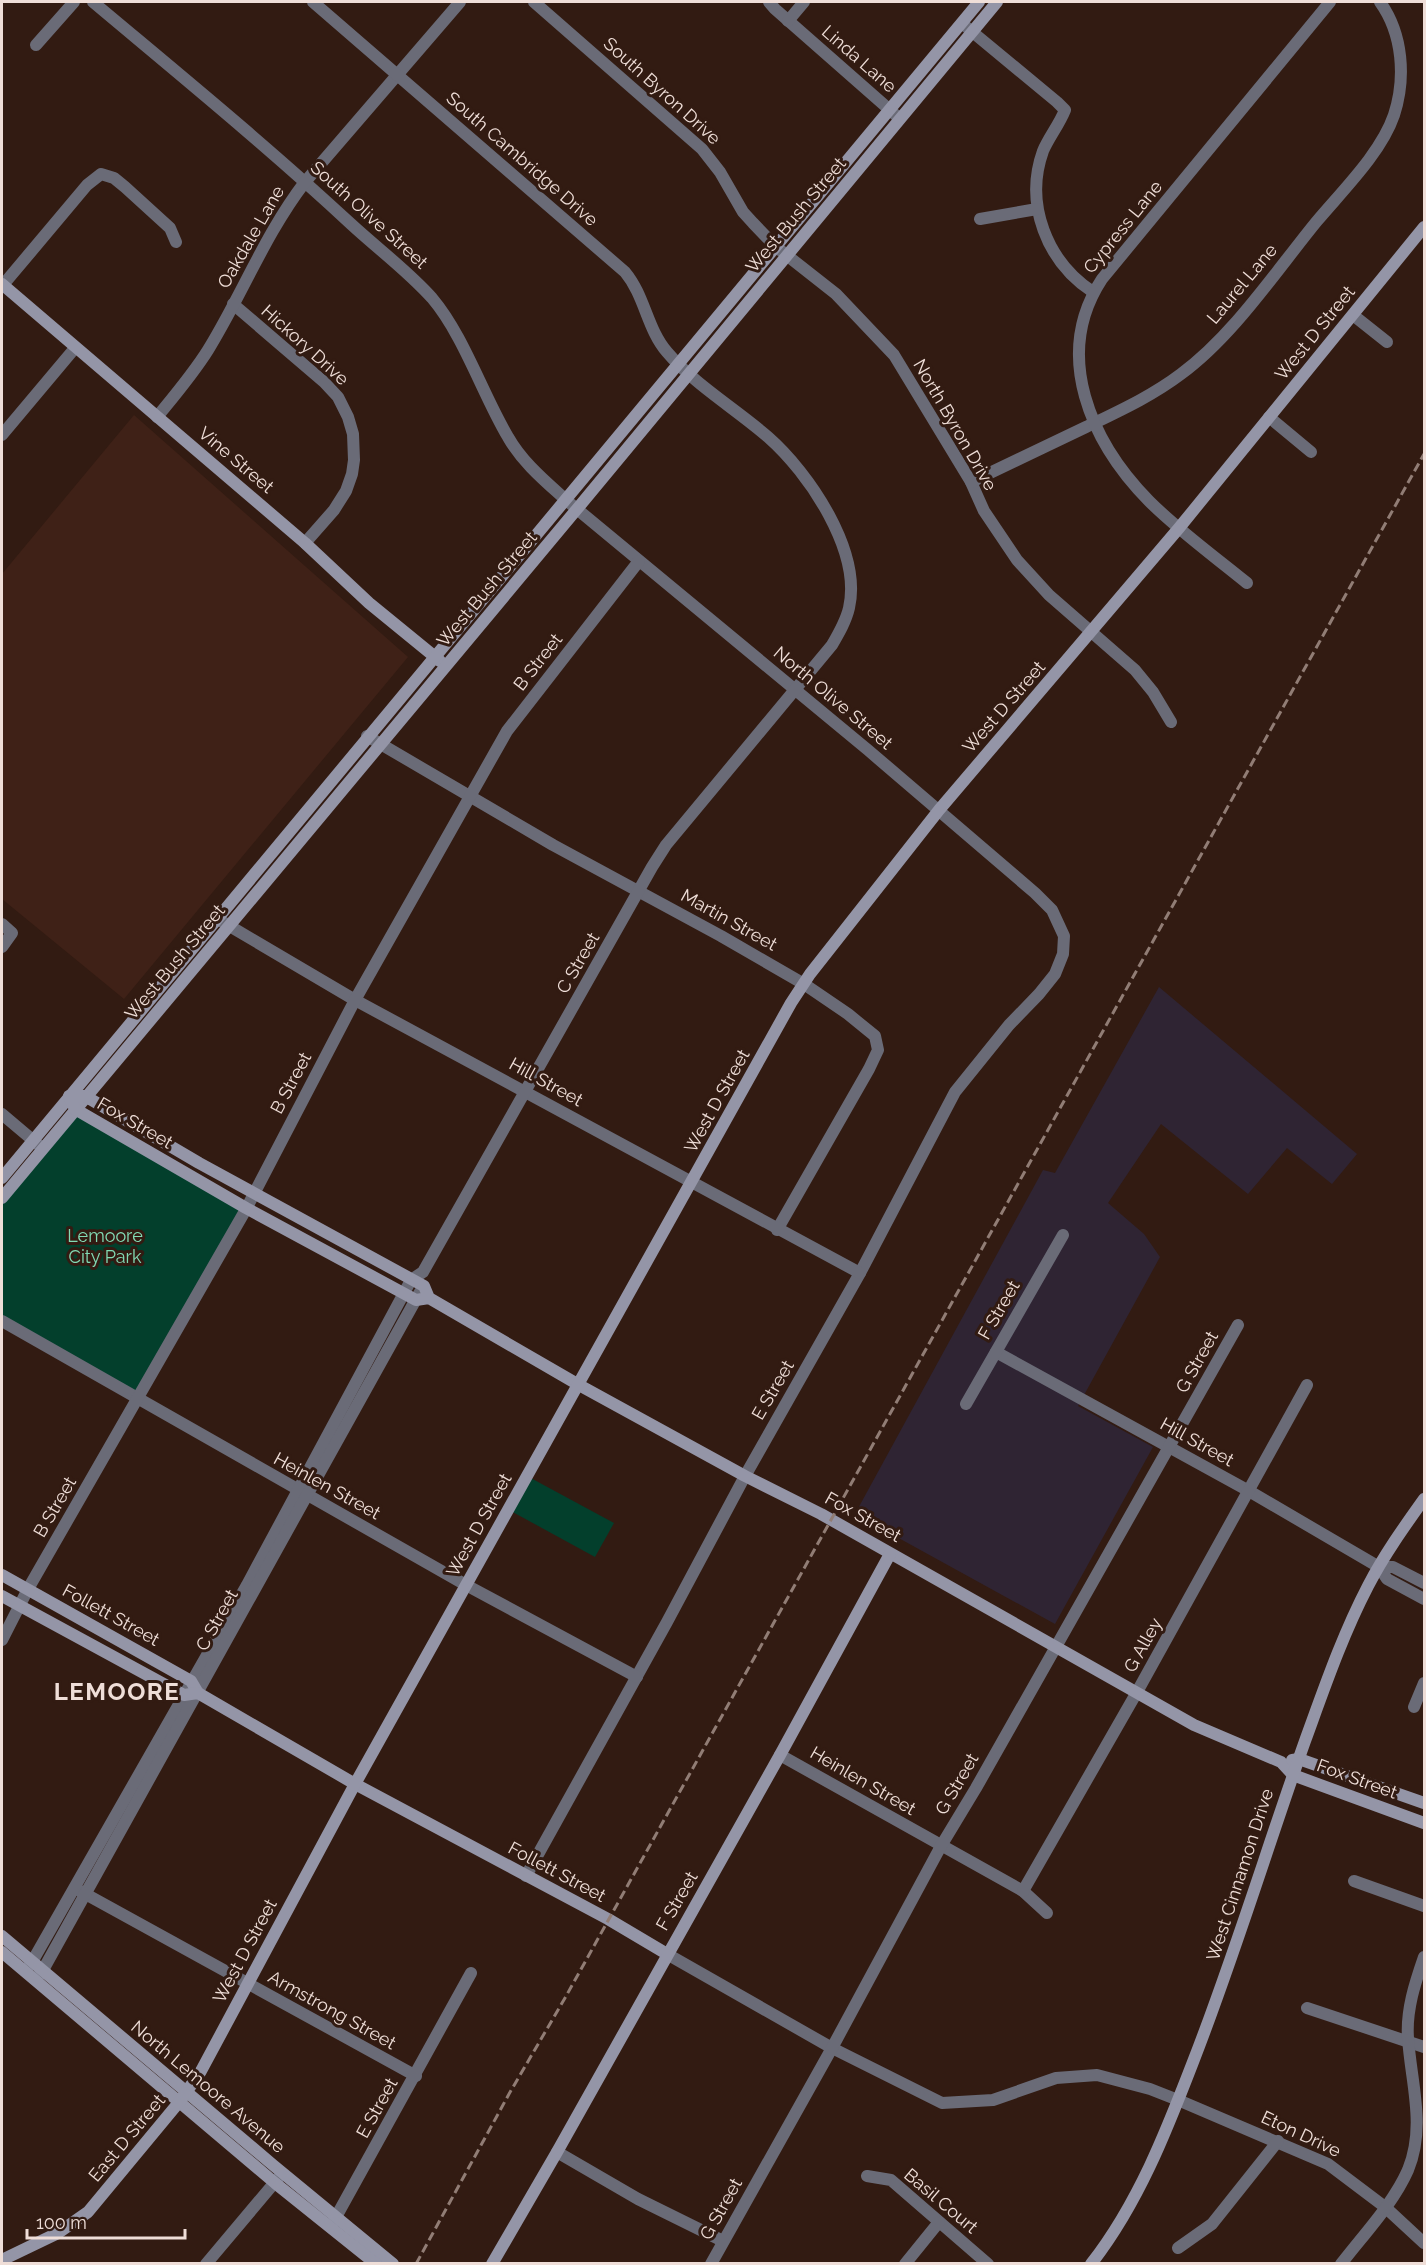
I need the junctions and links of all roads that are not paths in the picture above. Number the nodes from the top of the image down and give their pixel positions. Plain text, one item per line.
1 (74, 2) edge
2 (93, 2) edge
3 (314, 2) edge
4 (460, 2) edge
5 (534, 2) edge
6 (769, 2) edge
7 (804, 2) edge
8 (979, 2) edge
9 (997, 2) edge
10 (1330, 2) edge
11 (1380, 2) edge
12 (788, 21) junction
13 (961, 22) junction
14 (972, 31) junction
15 (36, 45) dead end
16 (397, 75) junction
17 (888, 109) junction
18 (899, 118) junction
19 (305, 182) junction
20 (1037, 208) junction
21 (980, 219) dead end
22 (1425, 227) edge
23 (176, 242) dead end
24 (775, 246) junction
25 (786, 254) junction
26 (2, 285) edge
27 (1093, 292) junction
28 (233, 304) junction
29 (1353, 315) junction
30 (1387, 342) dead end
31 (75, 348) junction
32 (679, 364) junction
33 (689, 373) junction
34 (157, 417) junction
35 (1269, 417) junction
36 (1095, 422) junction
37 (2, 435) edge
38 (1311, 452) dead end
39 (971, 482) junction
40 (566, 500) junction
41 (577, 509) junction
42 (1179, 528) junction
43 (305, 543) junction
44 (639, 561) junction
45 (1247, 583) dead end
46 (1092, 633) junction
47 (435, 656) junction
48 (446, 666) junction
49 (794, 689) junction
50 (1171, 722) dead end
51 (367, 736) junction
52 (380, 743) junction
53 (471, 796) junction
54 (939, 810) junction
55 (639, 891) junction
56 (216, 918) junction
57 (2, 924) edge
58 (229, 925) junction
59 (1064, 936) joint
60 (2, 947) edge
61 (804, 984) junction
62 (355, 1000) junction
63 (526, 1091) junction
64 (69, 1096) junction
65 (85, 1096) junction
66 (75, 1109) junction
67 (2, 1114) edge
68 (37, 1144) junction
69 (2, 1178) edge
70 (693, 1182) junction
71 (254, 1193) junction
72 (2, 1198) edge
73 (246, 1208) junction
74 (777, 1230) junction
75 (1063, 1234) dead end
76 (860, 1273) junction
77 (421, 1285) junction
78 (403, 1293) junction
79 (416, 1300) junction
80 (2, 1321) edge
81 (1238, 1325) dead end
82 (996, 1352) junction
83 (579, 1385) junction
84 (1307, 1385) dead end
85 (138, 1398) junction
86 (966, 1404) dead end
87 (1169, 1447) junction
88 (745, 1476) junction
89 (1249, 1491) junction
90 (303, 1493) junction
91 (1425, 1499) edge
92 (890, 1554) junction
93 (1378, 1567) junction
94 (2, 1575) edge
95 (1425, 1583) edge
96 (466, 1585) junction
97 (28, 1589) junction
98 (2, 1596) edge
99 (1425, 1599) edge
100 (19, 1606) junction
101 (2, 1640) edge
102 (1056, 1646) junction
103 (637, 1677) junction
104 (191, 1681) junction
105 (1425, 1683) edge
106 (1137, 1692) junction
107 (198, 1693) junction
108 (184, 1695) junction
109 (1414, 1707) dead end
110 (780, 1755) junction
111 (1299, 1759) junction
112 (1281, 1762) junction
113 (1293, 1774) junction
114 (355, 1784) junction
115 (1425, 1803) edge
116 (1425, 1822) edge
117 (941, 1846) junction
118 (526, 1876) junction
119 (1354, 1881) dead end
120 (74, 1888) junction
121 (1023, 1891) junction
122 (85, 1894) junction
123 (1425, 1906) edge
124 (1047, 1913) dead end
125 (2, 1936) edge
126 (2, 1952) edge
127 (667, 1954) junction
128 (1425, 1957) edge
129 (28, 1967) junction
130 (471, 1973) dead end
131 (39, 1975) junction
132 (247, 1983) junction
133 (1307, 2008) dead end
134 (1408, 2040) junction
135 (1425, 2047) edge
136 (832, 2048) junction
137 (416, 2076) junction
138 (900, 2082) joint
139 (183, 2097) junction
140 (1178, 2100) junction
141 (1278, 2141) junction
142 (557, 2152) junction
143 (867, 2176) dead end
144 (278, 2178) junction
145 (1385, 2207) junction
146 (939, 2222) junction
147 (333, 2223) junction
148 (723, 2241) junction
149 (1425, 2243) edge
150 (1178, 2248) dead end
151 (2, 2260) edge
152 (206, 2264) edge
153 (376, 2264) edge
154 (393, 2264) edge
155 (492, 2264) edge
156 (711, 2264) edge
157 (905, 2264) edge
158 (988, 2264) edge
159 (1091, 2264) edge
160 (1341, 2264) edge

1 - 15 street
2 - 19 street, South Olive Street
3 - 16 street, South Cambridge Drive
4 - 16 street, Oakdale Lane
5 - 24 street, South Byron Drive
6 - 12 street, Linda Lane
7 - 12 street
8 - 13 street, West Bush Street
9 - 14 street, West Bush Street
10 - 27 street, Cypress Lane
11 - 36 street, Laurel Lane
12 - 17 street, Linda Lane
13 - 14 street
13 - 17 street, West Bush Street
14 - 18 street, West Bush Street
14 - 20 street
16 - 19 street, Oakdale Lane
16 - 32 street, South Cambridge Drive
17 - 18 street, Linda Lane
17 - 24 street, West Bush Street
18 - 25 street, West Bush Street
19 - 28 street, Oakdale Lane
19 - 40 street, South Olive Street
20 - 21 street
20 - 27 street
22 - 29 street, West D Street
23 - 26 street
24 - 25 street, North Byron Drive
24 - 32 street, West Bush Street
25 - 33 street, West Bush Street
25 - 39 street, North Byron Drive
26 - 31 street, Vine Street
27 - 36 street, Cypress Lane
28 - 34 street, Oakdale Lane
28 - 43 street, Hickory Drive
29 - 30 street
29 - 35 street, West D Street
31 - 34 street, Vine Street
31 - 37 street
32 - 33 street, South Cambridge Drive
32 - 40 street, West Bush Street
33 - 41 street, West Bush Street
33 - 49 street, C Street
34 - 43 street, Vine Street
35 - 38 street
35 - 42 street, West D Street
36 - 39 street, Laurel Lane
36 - 42 street, Cypress Lane
39 - 46 street, North Byron Drive
40 - 41 street, North Olive Street
40 - 47 street, West Bush Street
41 - 44 street, North Olive Street
41 - 48 street, West Bush Street
42 - 45 street, Cypress Lane
42 - 46 street, West D Street
43 - 47 street, Vine Street
44 - 49 street, North Olive Street
44 - 53 street, B Street
46 - 50 street, North Byron Drive
46 - 54 street, West D Street
47 - 48 street, Vine Street
47 - 51 street, West Bush Street
48 - 52 street, West Bush Street
49 - 54 street, North Olive Street
49 - 55 street, C Street
51 - 52 street, Martin Street
51 - 56 street, West Bush Street
52 - 53 street, Martin Street
52 - 58 street, West Bush Street
53 - 55 street, Martin Street
53 - 62 street, B Street
54 - 59 street, North Olive Street
54 - 61 street, West D Street
55 - 61 street, Martin Street
55 - 63 street, C Street
56 - 58 street, Hill Street
56 - 64 street, West Bush Street
57 - 60 street
58 - 62 street, Hill Street
58 - 65 street, West Bush Street
59 - 76 street, E Street
61 - 70 street, West D Street
61 - 74 street, Martin Street
62 - 63 street, Hill Street
62 - 71 street, B Street
63 - 70 street, Hill Street
63 - 77 street, C Street
64 - 65 street, Fox Street
64 - 66 street, Fox Street
64 - 68 street, West Bush Street
65 - 66 street, West Bush Street
65 - 71 street, Fox Street
66 - 68 street, West Bush Street
66 - 73 street, Fox Street
67 - 68 street
68 - 69 street, West Bush Street
68 - 72 street, West Bush Street
70 - 74 street, Hill Street
70 - 83 street, West D Street
71 - 73 street, B Street
71 - 77 street, Fox Street
73 - 78 street, Fox Street
73 - 85 street, B Street
74 - 76 street, Hill Street
75 - 82 street, F Street
76 - 88 street, E Street
77 - 78 street, C Street
77 - 79 street
77 - 83 street, Fox Street
78 - 79 street, Fox Street
78 - 90 street, C Street
79 - 90 street, C Street
80 - 85 street, Heinlen Street
81 - 87 street, G Street
82 - 86 street, F Street
82 - 87 street, Hill Street
83 - 88 street, Fox Street
83 - 96 street, West D Street
84 - 89 street, G Alley
85 - 90 street, Heinlen Street
85 - 97 street, B Street
87 - 89 street, Hill Street
87 - 102 street, G Street
88 - 92 street, Fox Street
88 - 103 street, E Street
89 - 93 street, Hill Street
89 - 106 street, G Alley
90 - 96 street, Heinlen Street
90 - 104 street, C Street
90 - 107 street, C Street
91 - 93 street, West Cinnamon Drive
92 - 102 street, Fox Street
92 - 110 street, F Street
93 - 95 street, Hill Street
93 - 99 street, Hill Street
93 - 111 street, West Cinnamon Drive
94 - 97 street, Follett Street
96 - 103 street, Heinlen Street
96 - 114 street, West D Street
97 - 100 street, B Street
97 - 104 street, Follett Street
98 - 100 street, Follett Street
100 - 101 street, B Street
100 - 108 street, Follett Street
102 - 106 street, Fox Street
102 - 117 street, G Street
103 - 118 street, E Street
104 - 107 street, Follett Street
104 - 108 street, C Street
105 - 109 street
106 - 112 street, Fox Street
106 - 121 street, G Alley
107 - 108 street
107 - 114 street, Follett Street
107 - 122 street, C Street
108 - 120 street, C Street
110 - 117 street, Heinlen Street
110 - 127 street, F Street
111 - 112 street, Fox Street
111 - 113 street, West Cinnamon Drive
111 - 115 street, Fox Street
112 - 113 street, Fox Street
113 - 116 street, Fox Street
113 - 140 street, West Cinnamon Drive
114 - 118 street, Follett Street
114 - 132 street, West D Street
117 - 121 street, Heinlen Street
117 - 136 street, G Street
118 - 127 street, Follett Street
119 - 123 street
120 - 122 street, Armstrong Street
120 - 129 street, C Street
121 - 124 street
122 - 131 street, C Street
122 - 132 street, Armstrong Street
125 - 129 street, North Lemoore Avenue
126 - 129 street, North Lemoore Avenue
127 - 136 street, Follett Street
127 - 142 street, F Street
128 - 134 street
129 - 131 street, North Lemoore Avenue
130 - 137 street, E Street
131 - 139 street, North Lemoore Avenue
132 - 137 street, Armstrong Street
132 - 139 street, West D Street
133 - 134 street
134 - 135 street
134 - 145 street
136 - 138 street, Follett Street
136 - 148 street, G Street
137 - 147 street, E Street
138 - 140 street, Eton Drive
139 - 144 street, North Lemoore Avenue
139 - 151 street, East D Street
140 - 141 street, Eton Drive
140 - 159 street, West Cinnamon Drive
141 - 145 street, Eton Drive
141 - 150 street
142 - 148 street
142 - 155 street, F Street
143 - 146 street, Basil Court
144 - 147 street, North Lemoore Avenue
144 - 152 street
145 - 149 street, Eton Drive
145 - 160 street
146 - 157 street
146 - 158 street, Basil Court
147 - 153 street, North Lemoore Avenue
147 - 154 street, North Lemoore Avenue
148 - 156 street, G Street

